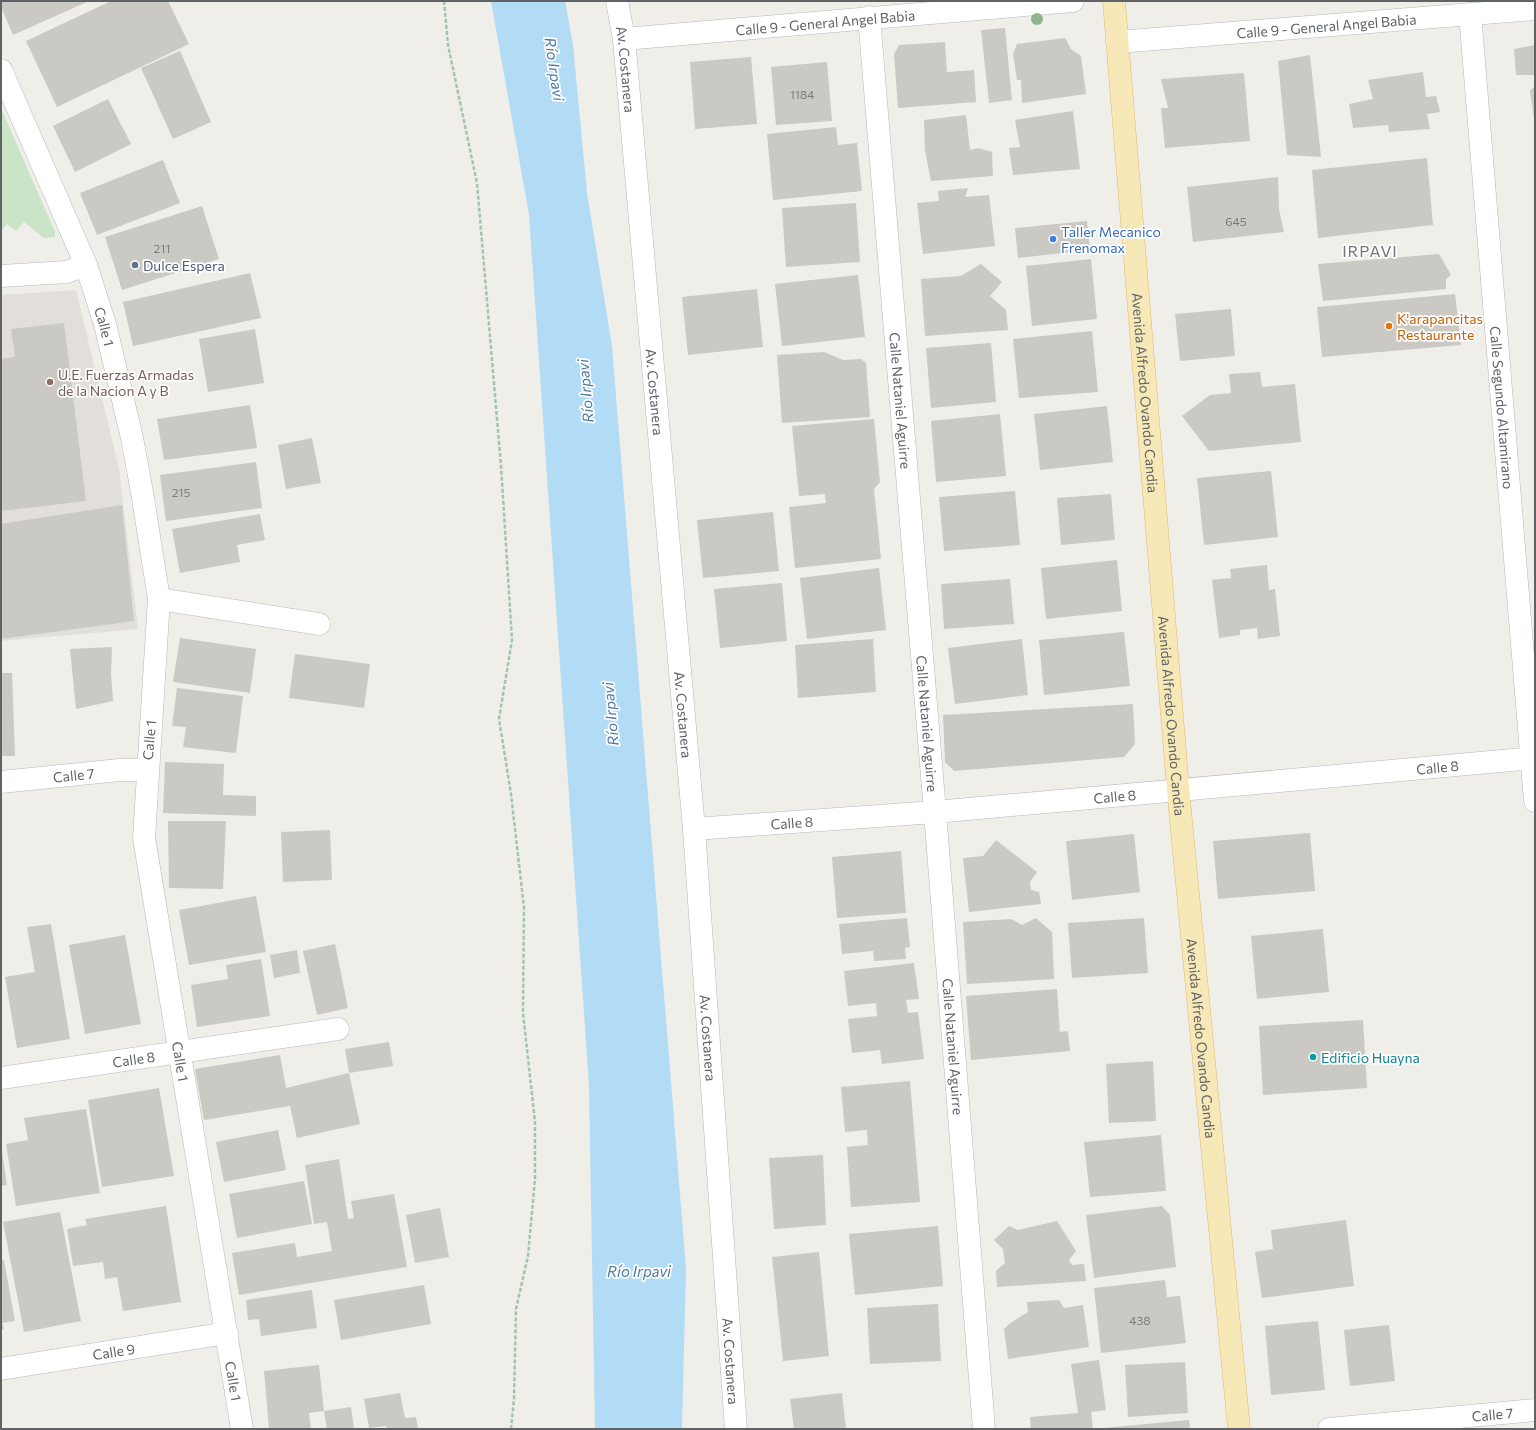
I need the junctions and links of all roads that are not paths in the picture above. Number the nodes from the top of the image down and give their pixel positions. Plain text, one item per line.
1 (617, 1) edge
2 (1073, 1) edge
3 (1114, 1) edge
4 (1535, 8) edge
5 (1470, 14) junction
6 (869, 17) junction
7 (624, 39) junction
8 (1117, 42) junction
9 (1, 70) edge
10 (86, 265) junction
11 (1, 276) edge
12 (159, 600) junction
13 (319, 624) dead end
14 (1533, 758) edge
15 (147, 770) junction
16 (1, 782) edge
17 (1178, 789) junction
18 (1535, 801) edge
19 (935, 812) junction
20 (694, 829) junction
21 (338, 1029) dead end
22 (179, 1053) junction
23 (1, 1078) edge
24 (227, 1333) junction
25 (1, 1369) edge
26 (1535, 1410) edge
27 (242, 1429) edge
28 (736, 1429) edge
29 (984, 1429) edge
30 (1239, 1429) edge
31 (1329, 1429) edge

1 - 7 street, Av. Costanera
2 - 6 street, Calle 9 - General Angel Babia
3 - 8 main road, Avenida Alfredo Ovando Candia
4 - 5 street, Calle 9 - General Angel Babia
5 - 8 street, Calle 9 - General Angel Babia
5 - 14 street, Calle Segundo Altamirano
6 - 7 street, Calle 9 - General Angel Babia
6 - 19 street, Calle Nataniel Aguirre
7 - 20 street, Av. Costanera
8 - 17 main road, Avenida Alfredo Ovando Candia
9 - 10 street, Calle 1
10 - 11 street
10 - 12 street, Calle 1
12 - 13 street
12 - 15 street, Calle 1
14 - 17 street, Calle 8
14 - 18 street, Calle Segundo Altamirano
15 - 16 street, Calle 7
15 - 22 street, Calle 1
17 - 19 street, Calle 8
17 - 30 main road, Avenida Alfredo Ovando Candia
19 - 20 street, Calle 8
19 - 29 street, Calle Nataniel Aguirre
20 - 28 street, Av. Costanera
21 - 22 street, Calle 8
22 - 23 street, Calle 8
22 - 24 street, Calle 1
24 - 25 street, Calle 9
24 - 27 street, Calle 1
26 - 31 street, Calle 7

